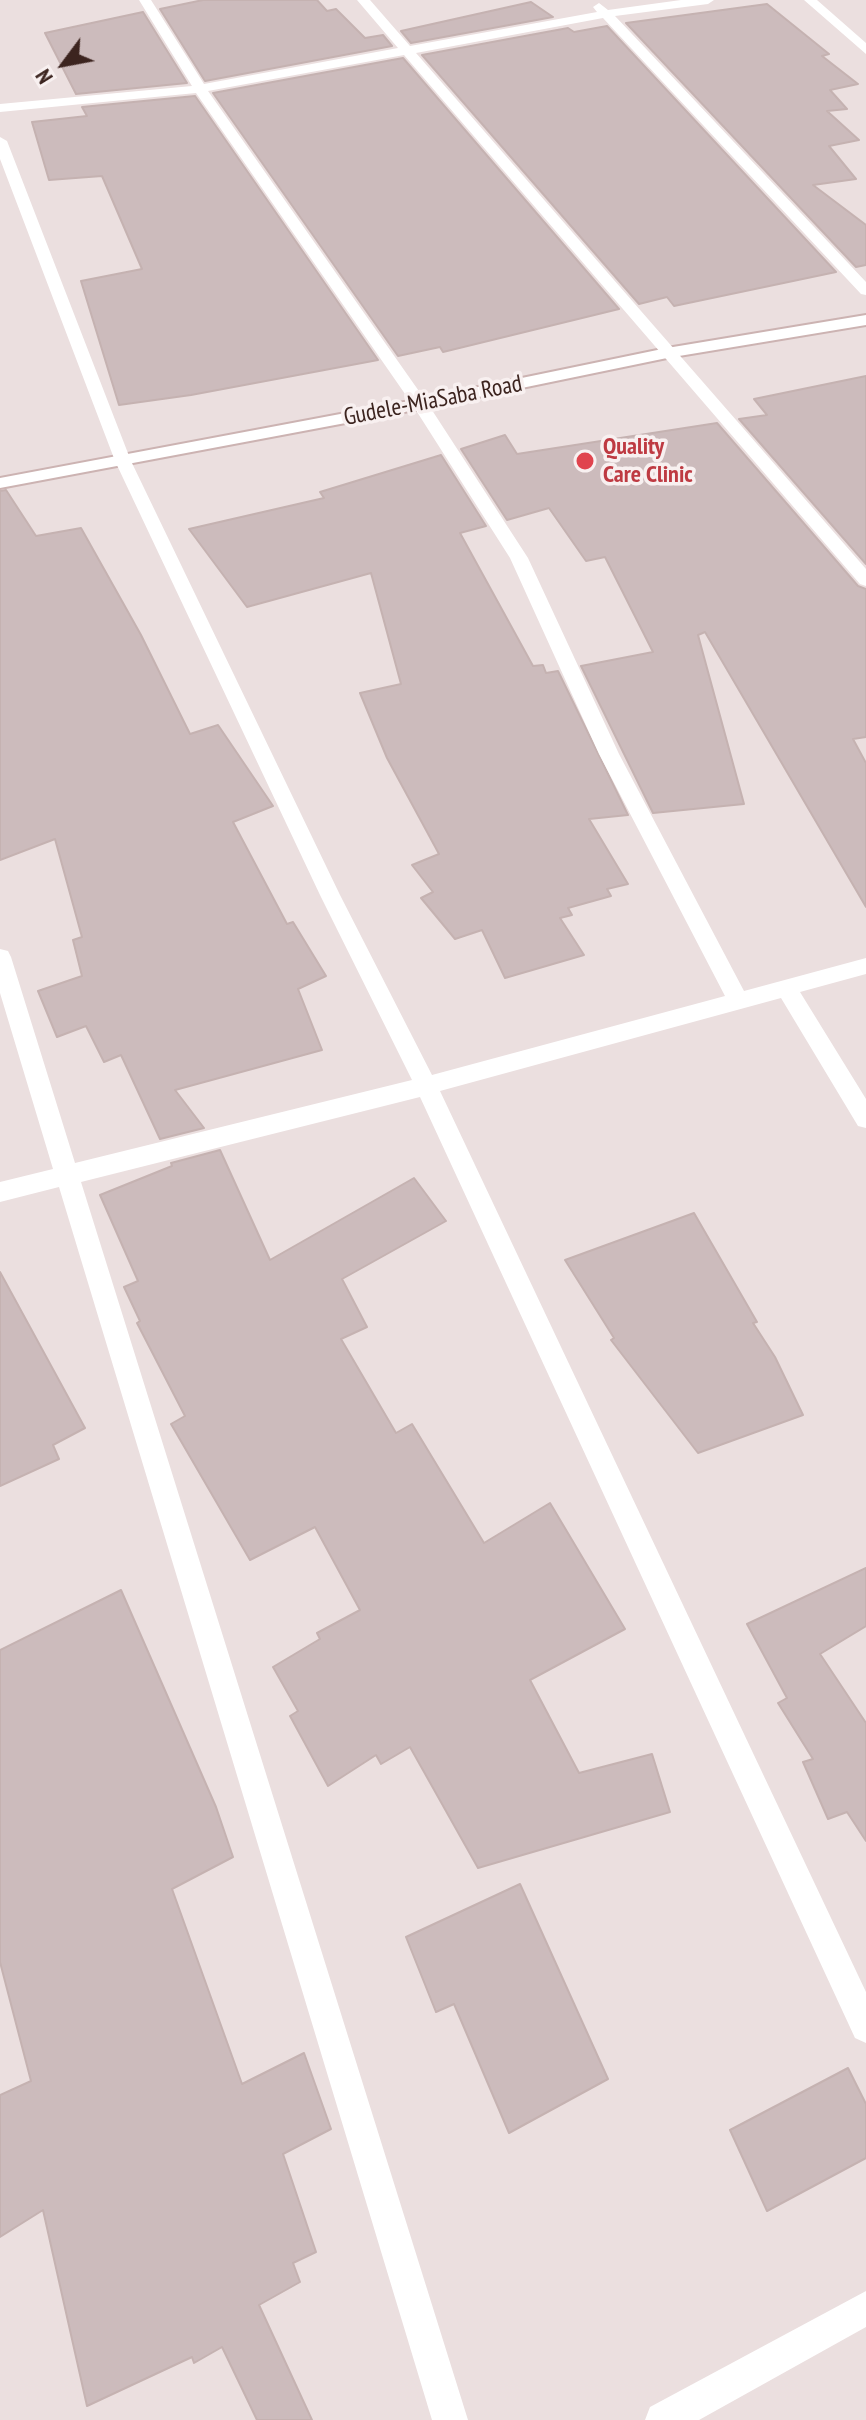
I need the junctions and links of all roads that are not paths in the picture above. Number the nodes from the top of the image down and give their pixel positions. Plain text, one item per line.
1 (145, 0) edge
2 (363, 0) edge
3 (592, 0) edge
4 (708, 0) edge
5 (810, 0) edge
6 (605, 14) junction
7 (866, 50) edge
8 (409, 51) junction
9 (200, 89) junction
10 (0, 108) edge
11 (0, 141) edge
12 (866, 291) edge
13 (866, 320) edge
14 (667, 353) junction
15 (420, 404) junction
16 (123, 461) junction
17 (0, 483) edge
18 (866, 580) edge
19 (0, 957) edge
20 (866, 966) edge
21 (787, 989) junction
22 (738, 1000) junction
23 (426, 1086) junction
24 (866, 1119) edge
25 (68, 1173) junction
26 (0, 1192) edge
27 (866, 2027) edge
28 (866, 2308) edge
29 (450, 2420) edge
30 (663, 2420) edge

1 - 9 street
2 - 8 street
3 - 6 street
4 - 6 street
5 - 7 street
6 - 8 street
6 - 12 street
8 - 9 street
8 - 14 street
9 - 10 street
9 - 15 street
11 - 16 street
13 - 14 street, Gudele-MiaSaba Road
14 - 15 street, Gudele-MiaSaba Road
14 - 18 street
15 - 16 street, Gudele-MiaSaba Road
15 - 22 street
16 - 17 street, Gudele-MiaSaba Road
16 - 23 street
19 - 25 street
20 - 21 street
21 - 22 street
21 - 24 street
22 - 23 street
23 - 25 street
23 - 27 street
25 - 26 street
25 - 29 street
28 - 30 street

